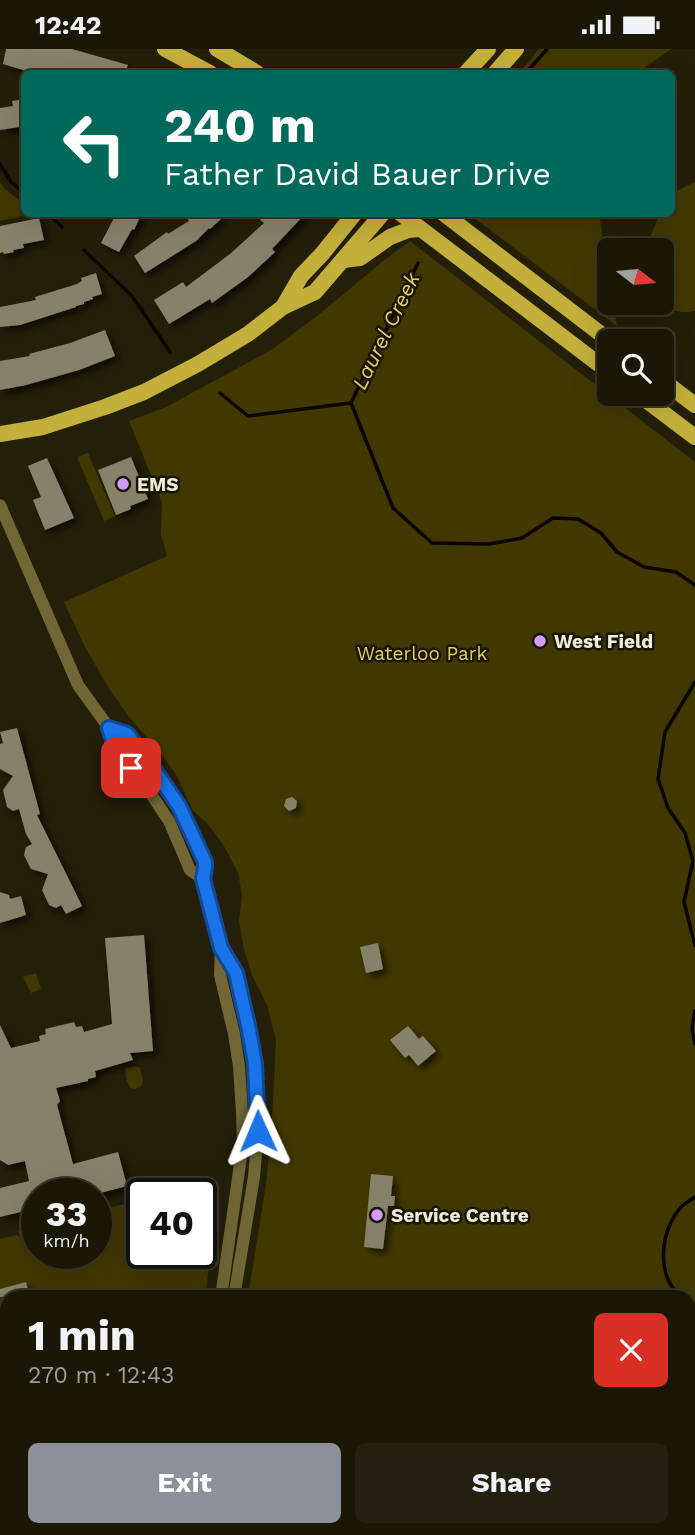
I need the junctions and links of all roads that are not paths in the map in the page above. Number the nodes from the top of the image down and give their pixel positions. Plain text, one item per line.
1 (165, 49) edge
2 (217, 49) edge
3 (488, 49) edge
4 (516, 49) edge
5 (204, 70) edge
6 (252, 70) edge
7 (469, 70) edge
8 (498, 70) edge
9 (349, 217) edge
10 (380, 217) edge
11 (405, 217) edge
12 (448, 217) edge
13 (420, 229) junction
14 (343, 260) junction
15 (283, 307) junction
16 (597, 331) edge
17 (597, 363) edge
18 (674, 389) edge
19 (695, 405) edge
20 (654, 406) edge
21 (0, 434) edge
22 (695, 437) edge
23 (0, 505) edge
24 (221, 948) junction
25 (222, 1290) edge
26 (235, 1290) edge

1 - 5 main road
2 - 6 main road
3 - 7 main road
4 - 8 main road
9 - 15 main road
10 - 14 main road
11 - 13 main road
12 - 16 main road
13 - 14 main road
13 - 17 main road
14 - 15 main road
15 - 21 main road
18 - 19 main road
20 - 22 main road
23 - 24 street
24 - 25 street
24 - 26 street

